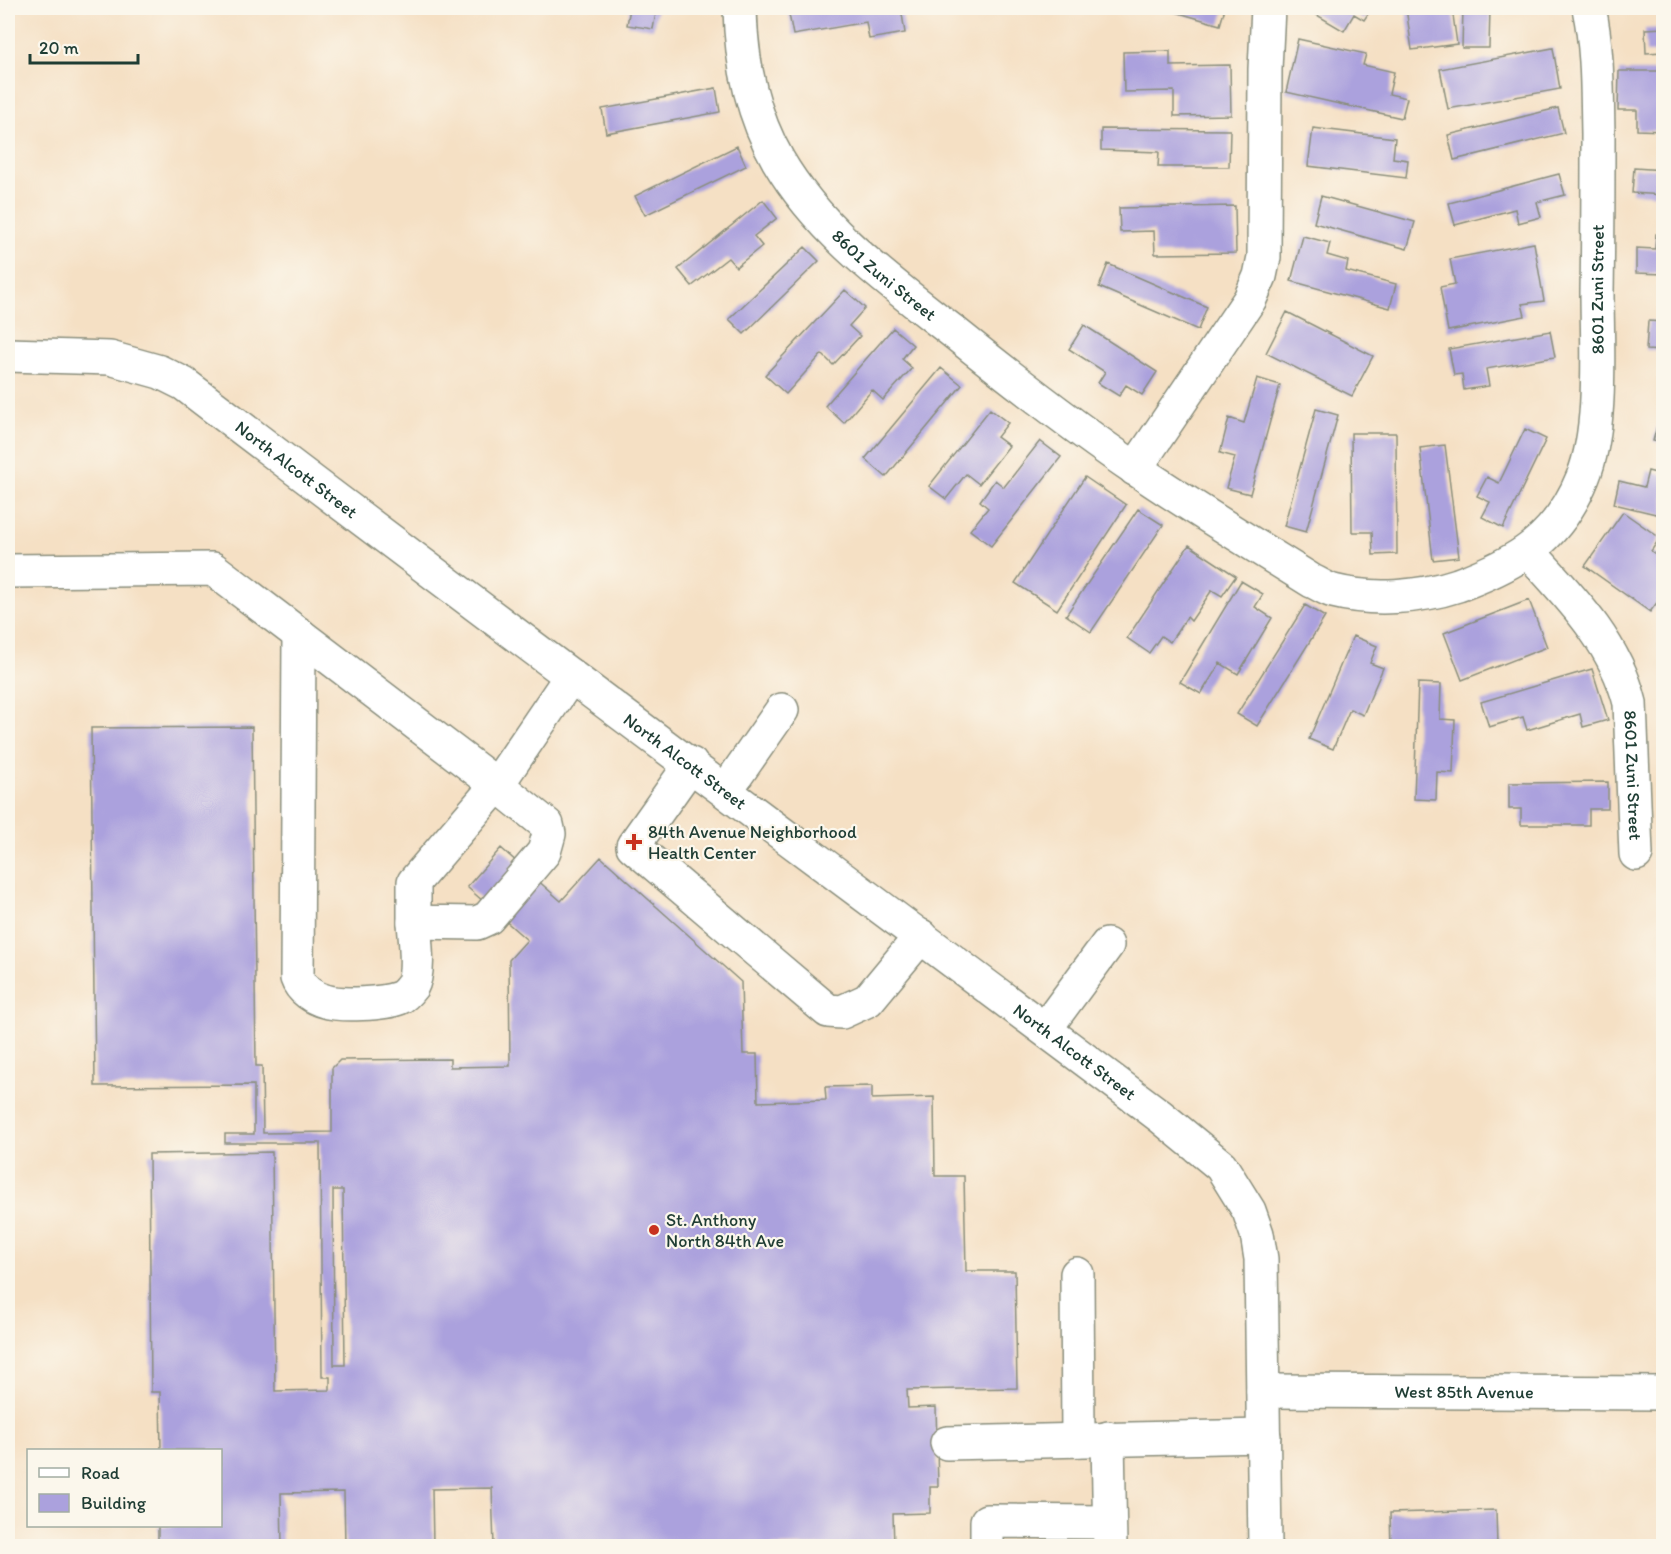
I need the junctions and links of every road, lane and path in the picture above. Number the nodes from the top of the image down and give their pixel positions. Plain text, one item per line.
1 (740, 8) edge
2 (1268, 8) edge
3 (1589, 8) edge
4 (8, 354) edge
5 (1135, 469) junction
6 (1529, 552) junction
7 (8, 571) edge
8 (299, 634) junction
9 (571, 676) junction
10 (782, 710) dead end
11 (691, 764) junction
12 (497, 785) junction
13 (726, 790) junction
14 (1636, 854) dead end
15 (414, 922) junction
16 (921, 936) junction
17 (1107, 945) dead end
18 (1045, 1029) junction
19 (1077, 1274) dead end
20 (1263, 1391) junction
21 (1664, 1393) edge
22 (1264, 1436) junction
23 (1093, 1439) junction
24 (947, 1443) dead end
25 (1109, 1534) edge
26 (987, 1546) edge
27 (1265, 1546) edge

1 - 5 street, 8601 Zuni Street
2 - 5 street
3 - 6 street, 8601 Zuni Street
4 - 9 street, North Alcott Street
5 - 6 street, 8601 Zuni Street
6 - 14 street, 8601 Zuni Street
7 - 8 street
8 - 12 street
8 - 15 street
9 - 11 street, North Alcott Street
9 - 12 street
10 - 13 street
11 - 13 street, North Alcott Street
11 - 16 street
12 - 15 street
12 - 15 street
13 - 16 street, North Alcott Street
16 - 18 street, North Alcott Street
17 - 18 street
18 - 20 street, North Alcott Street
19 - 23 street
20 - 21 street, West 85th Avenue
20 - 22 street, North Alcott Street
22 - 23 street
22 - 27 street, North Alcott Street
23 - 24 street
23 - 25 street
25 - 26 street

